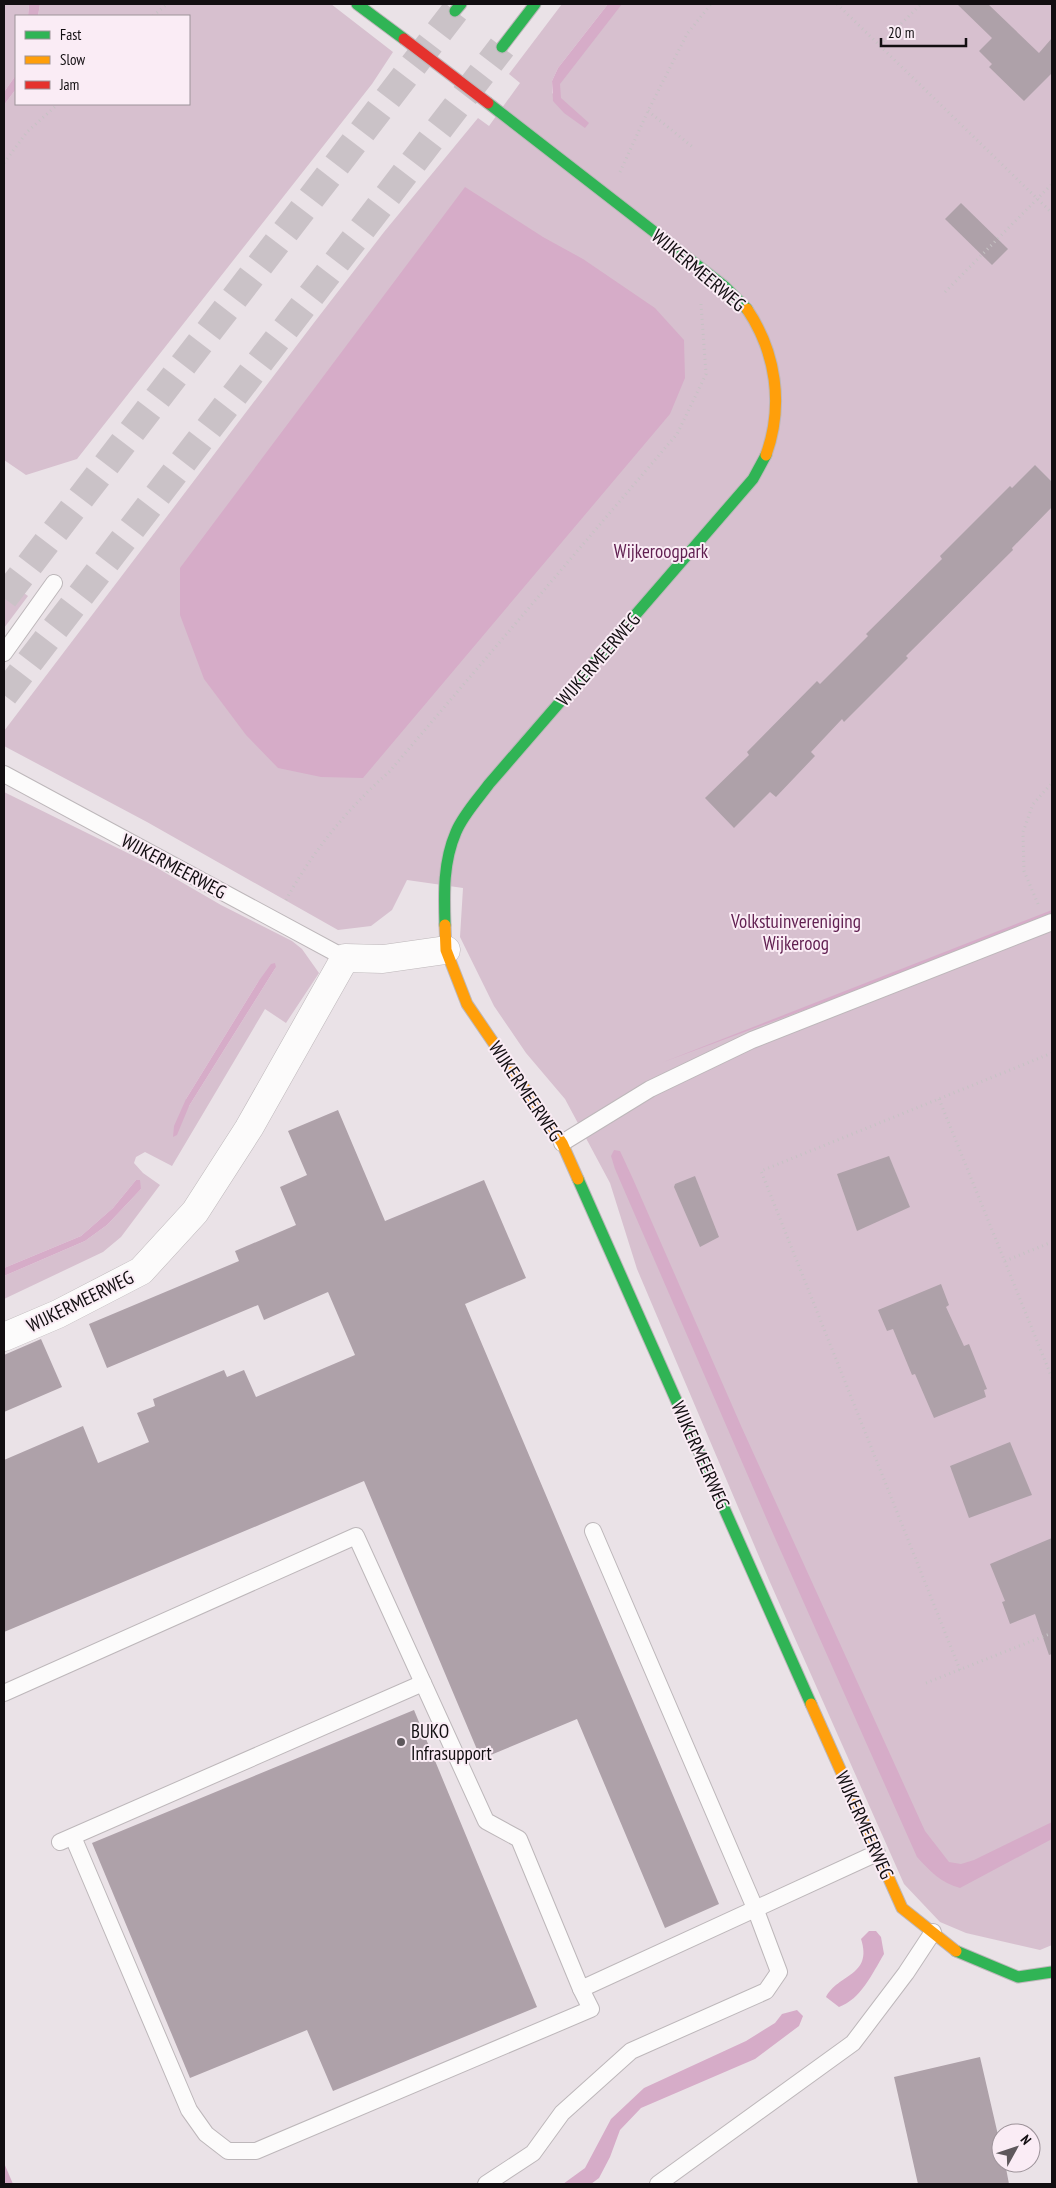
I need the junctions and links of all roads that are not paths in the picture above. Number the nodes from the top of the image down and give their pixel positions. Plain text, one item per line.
1 (357, 4) edge
2 (535, 4) edge
3 (502, 47) tunnel mouth
4 (54, 584) dead end
5 (4, 653) edge
6 (4, 774) edge
7 (1052, 922) edge
8 (446, 950) junction
9 (345, 958) junction
10 (562, 1143) junction
11 (4, 1337) edge
12 (593, 1531) dead end
13 (423, 1682) junction
14 (4, 1693) edge
15 (877, 1853) junction
16 (755, 1908) junction
17 (933, 1932) junction
18 (1052, 1972) edge
19 (581, 1989) junction
20 (486, 2184) edge
21 (658, 2184) edge

1 - 8 main road, WIJKERMEERWEG, bridge
2 - 3 main road
4 - 5 lane
6 - 9 lane, WIJKERMEERWEG
7 - 10 lane
8 - 9 street, WIJKERMEERWEG
8 - 10 main road, WIJKERMEERWEG
9 - 11 street, WIJKERMEERWEG
10 - 15 main road, WIJKERMEERWEG
12 - 16 lane
13 - 14 lane
13 - 19 lane
13 - 19 lane
15 - 16 lane
15 - 17 main road, WIJKERMEERWEG
16 - 19 lane
16 - 20 lane
17 - 18 main road, WIJKERMEERWEG
17 - 21 lane

